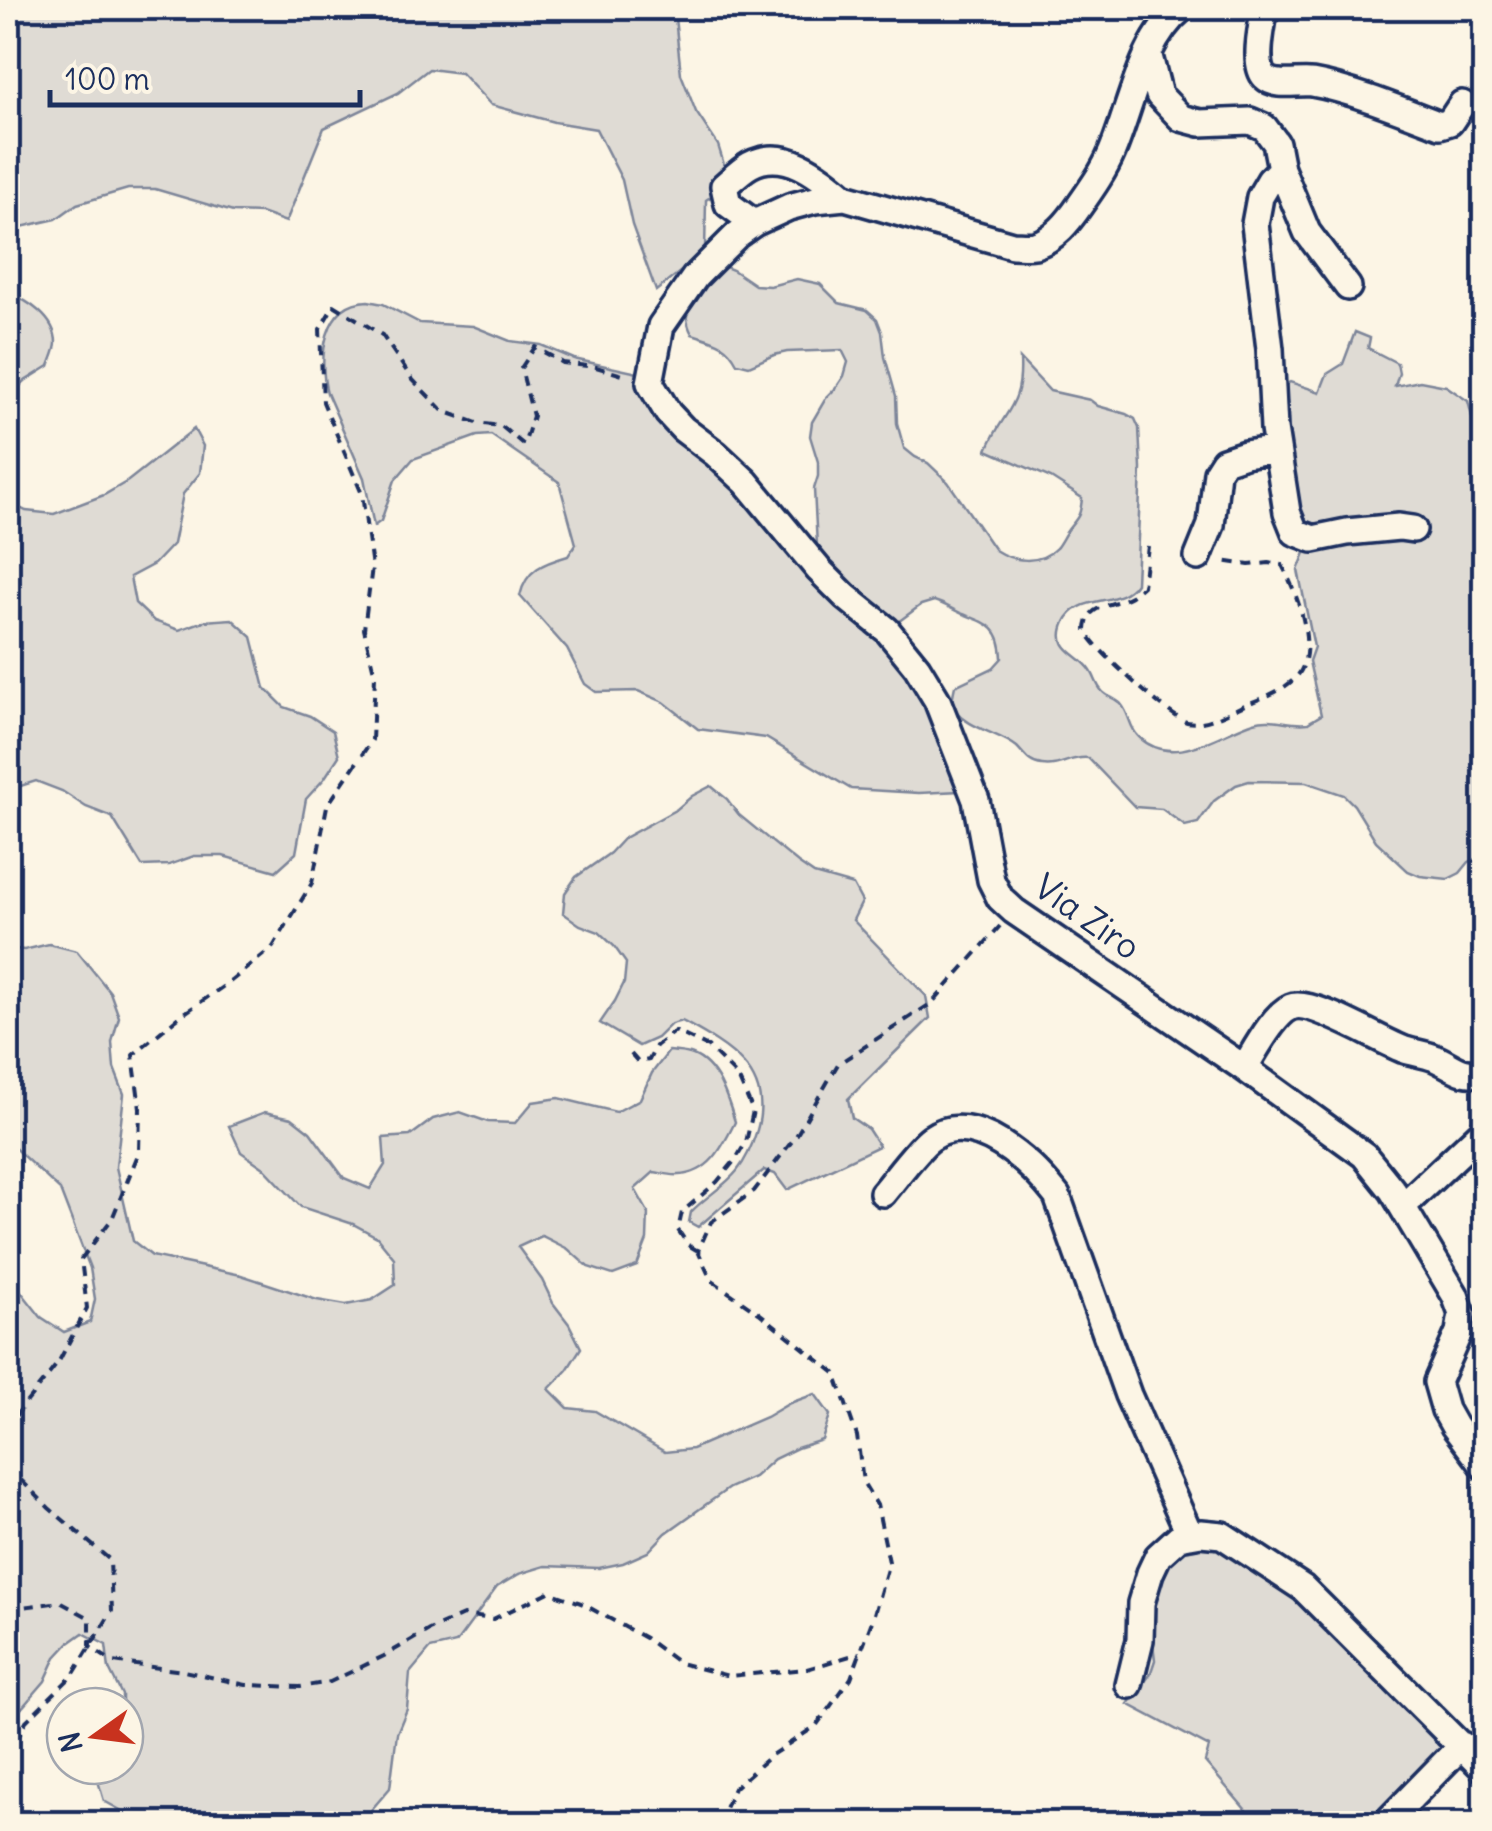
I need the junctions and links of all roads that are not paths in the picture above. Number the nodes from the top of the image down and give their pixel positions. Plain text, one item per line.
1 (1182, 8) edge
2 (1265, 8) edge
3 (1149, 56) junction
4 (1159, 95) junction
5 (1131, 99) junction
6 (1462, 104) dead end
7 (1280, 169) junction
8 (845, 197) junction
9 (754, 222) junction
10 (1348, 287) dead end
11 (1277, 450) junction
12 (1413, 529) dead end
13 (1198, 557) road end
14 (1244, 1068) junction
15 (1484, 1072) edge
16 (1484, 1130) edge
17 (883, 1193) dead end
18 (1403, 1206) junction
19 (1484, 1466) edge
20 (1190, 1535) junction
21 (1130, 1684) dead end
22 (1462, 1745) junction
23 (1484, 1769) edge
24 (1385, 1824) edge

1 - 3 street
2 - 6 street
3 - 4 street
3 - 5 street
4 - 5 street
4 - 7 street
5 - 8 street
7 - 10 street
7 - 11 street
8 - 9 street
8 - 9 street
9 - 14 street, Via Ziro
11 - 12 street
11 - 13 street
14 - 15 street
14 - 18 street, Via Ziro
16 - 18 street
17 - 20 street
18 - 19 street, Via Ziro
20 - 21 street
20 - 22 street
22 - 23 street
22 - 24 street

